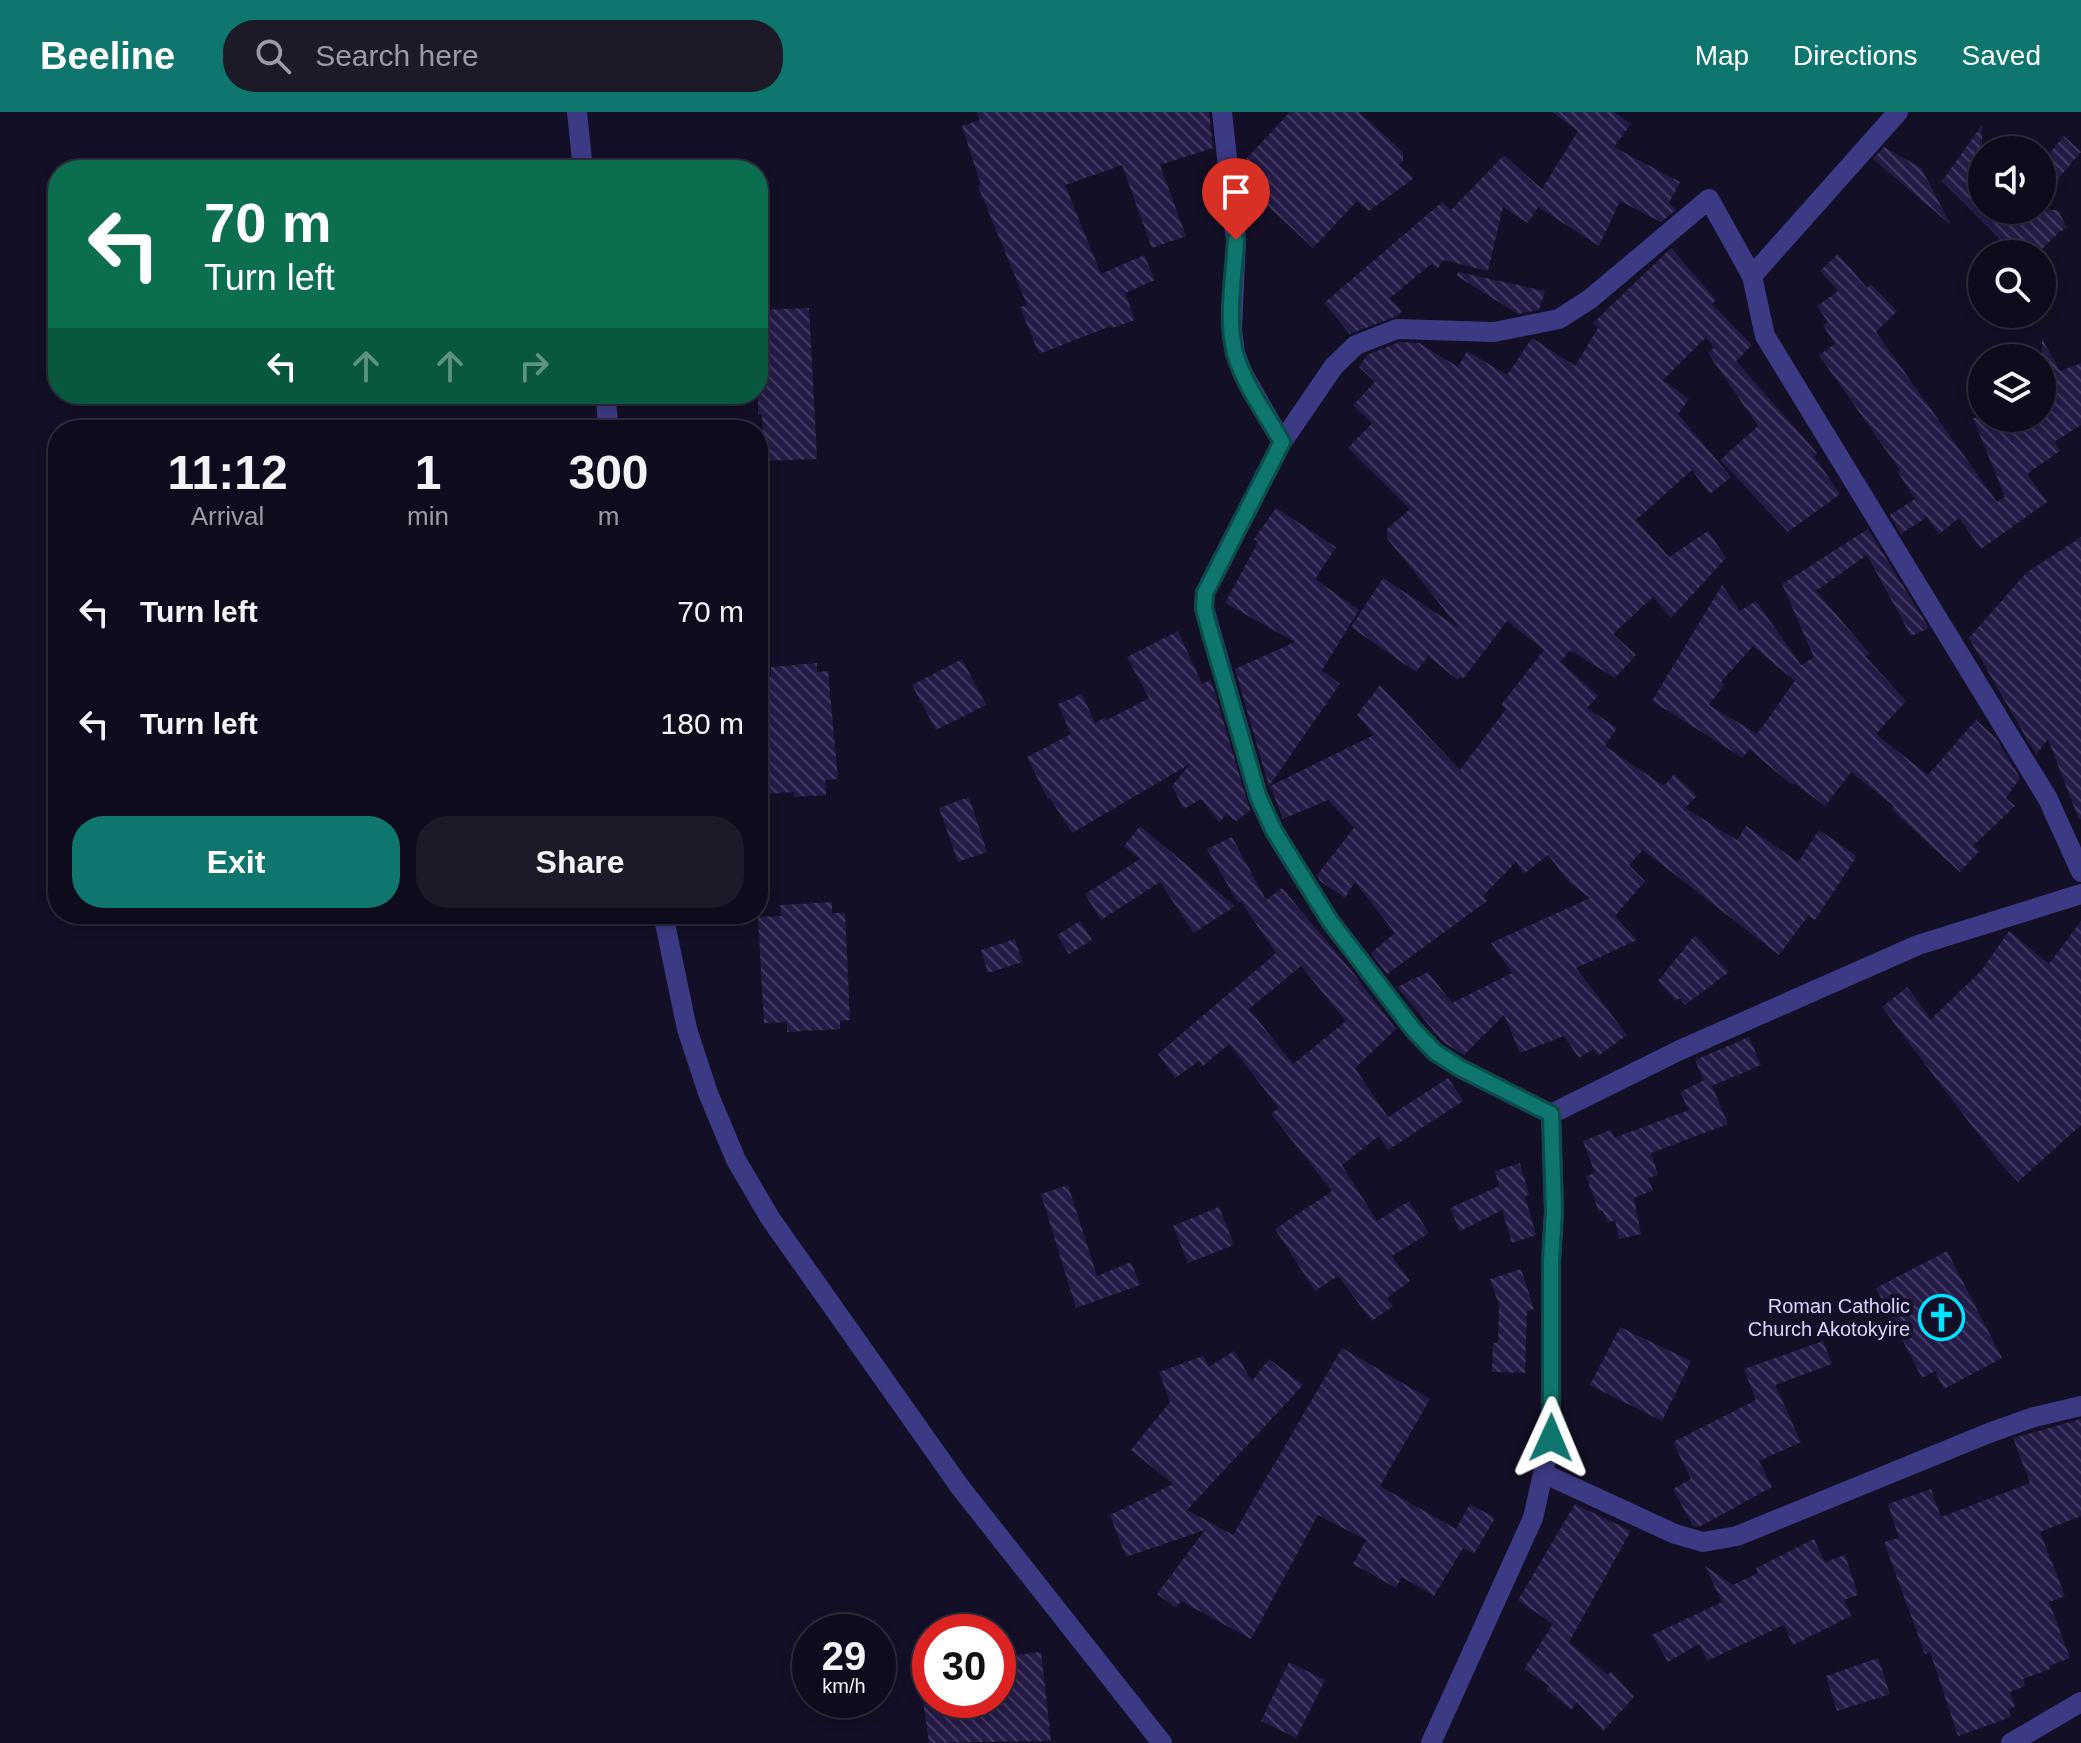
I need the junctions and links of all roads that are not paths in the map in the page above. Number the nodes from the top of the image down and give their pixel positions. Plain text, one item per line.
1 (577, 112) edge
2 (1222, 112) edge
3 (1898, 112) edge
4 (582, 160) edge
5 (1752, 276) junction
6 (1282, 442) junction
7 (2081, 872) edge
8 (2081, 894) edge
9 (665, 924) edge
10 (1551, 1114) junction
11 (2081, 1406) edge
12 (1543, 1473) junction
13 (2081, 1702) edge
14 (1162, 1743) edge
15 (1431, 1743) edge
16 (2011, 1743) edge

1 - 4 street
2 - 6 street
3 - 5 street
5 - 6 street
5 - 7 street
6 - 10 street
8 - 10 street
9 - 14 street
10 - 12 street
11 - 12 street
12 - 15 street
13 - 16 street

